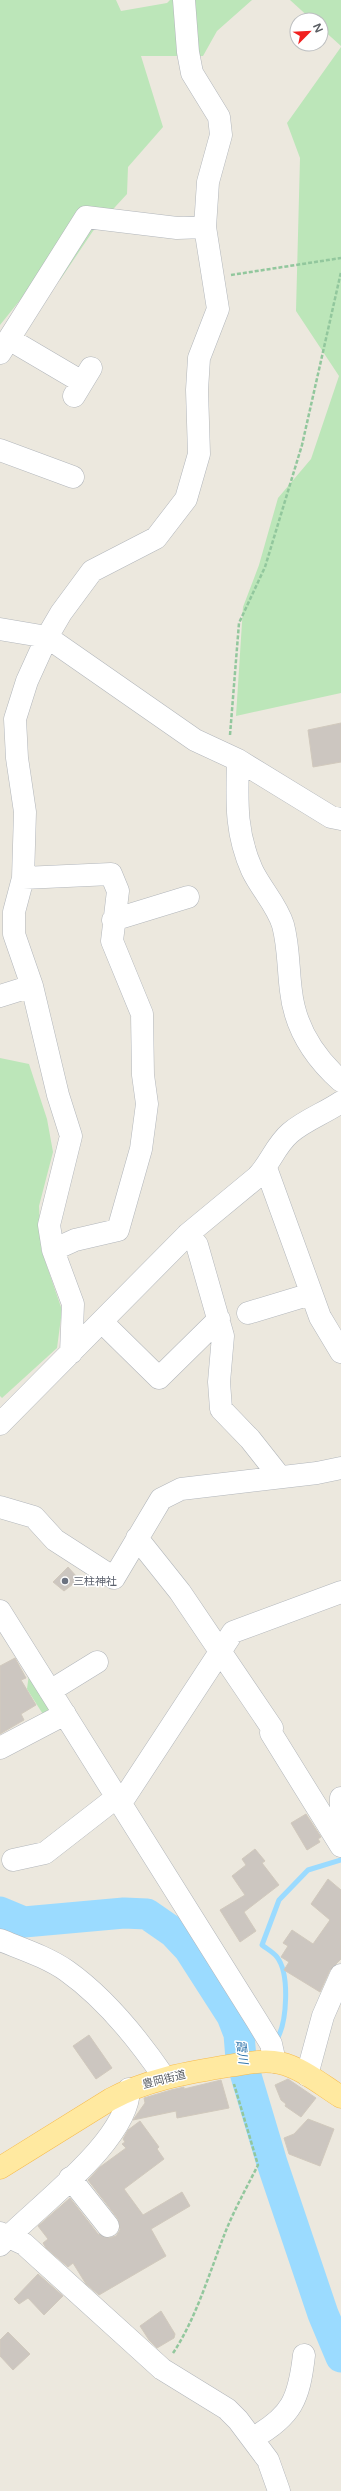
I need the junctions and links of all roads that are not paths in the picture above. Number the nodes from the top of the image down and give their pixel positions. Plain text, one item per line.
1 (184, 0) edge
2 (205, 227) junction
3 (4, 346) edge
4 (82, 382) dead end
5 (0, 450) edge
6 (73, 478) dead end
7 (0, 629) edge
8 (47, 637) junction
9 (8, 757) edge
10 (233, 758) junction
11 (341, 819) edge
12 (23, 878) junction
13 (188, 897) dead end
14 (114, 920) junction
15 (32, 986) junction
16 (0, 996) edge
17 (341, 1081) edge
18 (341, 1102) edge
19 (266, 1168) junction
20 (188, 1234) junction
21 (52, 1250) junction
22 (311, 1294) junction
23 (248, 1313) dead end
24 (219, 1319) junction
25 (102, 1322) junction
26 (341, 1352) edge
27 (72, 1353) junction
28 (0, 1424) edge
29 (341, 1468) edge
30 (280, 1477) junction
31 (0, 1507) edge
32 (137, 1538) junction
33 (341, 1592) edge
34 (0, 1611) edge
35 (220, 1651) junction
36 (97, 1662) dead end
37 (50, 1691) junction
38 (64, 1714) junction
39 (0, 1748) edge
40 (341, 1798) edge
41 (119, 1800) junction
42 (341, 1816) edge
43 (341, 1846) edge
44 (13, 1860) dead end
45 (0, 1940) edge
46 (341, 1975) edge
47 (266, 2062) junction
48 (307, 2075) junction
49 (164, 2078) junction
50 (129, 2089) junction
51 (341, 2097) edge
52 (0, 2168) edge
53 (70, 2178) junction
54 (108, 2226) dead end
55 (3, 2238) edge
56 (304, 2355) dead end
57 (253, 2438) junction
58 (279, 2491) edge

1 - 2 street
2 - 3 street
2 - 8 street
3 - 4 street
5 - 6 street
7 - 8 street
8 - 9 street
8 - 10 street
9 - 12 street
10 - 11 street
10 - 17 street
12 - 14 street
12 - 15 street
13 - 14 street
14 - 21 street
15 - 16 street
15 - 21 street
18 - 19 street
19 - 20 street
19 - 22 street
20 - 24 street
20 - 25 street
21 - 27 street
22 - 23 street
22 - 26 street
24 - 25 street
24 - 30 street
25 - 27 street
27 - 28 street
29 - 30 street
30 - 32 street
31 - 32 street
32 - 35 street
33 - 35 street
34 - 37 street
35 - 41 street
35 - 43 street
36 - 37 street
37 - 38 street
38 - 39 street
38 - 41 street
40 - 42 street
41 - 44 street
41 - 47 street
45 - 49 street
46 - 48 street
47 - 48 main road, 豊岡街道
47 - 49 main road, 豊岡街道
48 - 51 main road, 豊岡街道
49 - 50 main road, 豊岡街道
50 - 52 main road, 豊岡街道
50 - 53 street
53 - 54 street
53 - 55 street
55 - 57 street
56 - 57 street
57 - 58 street

